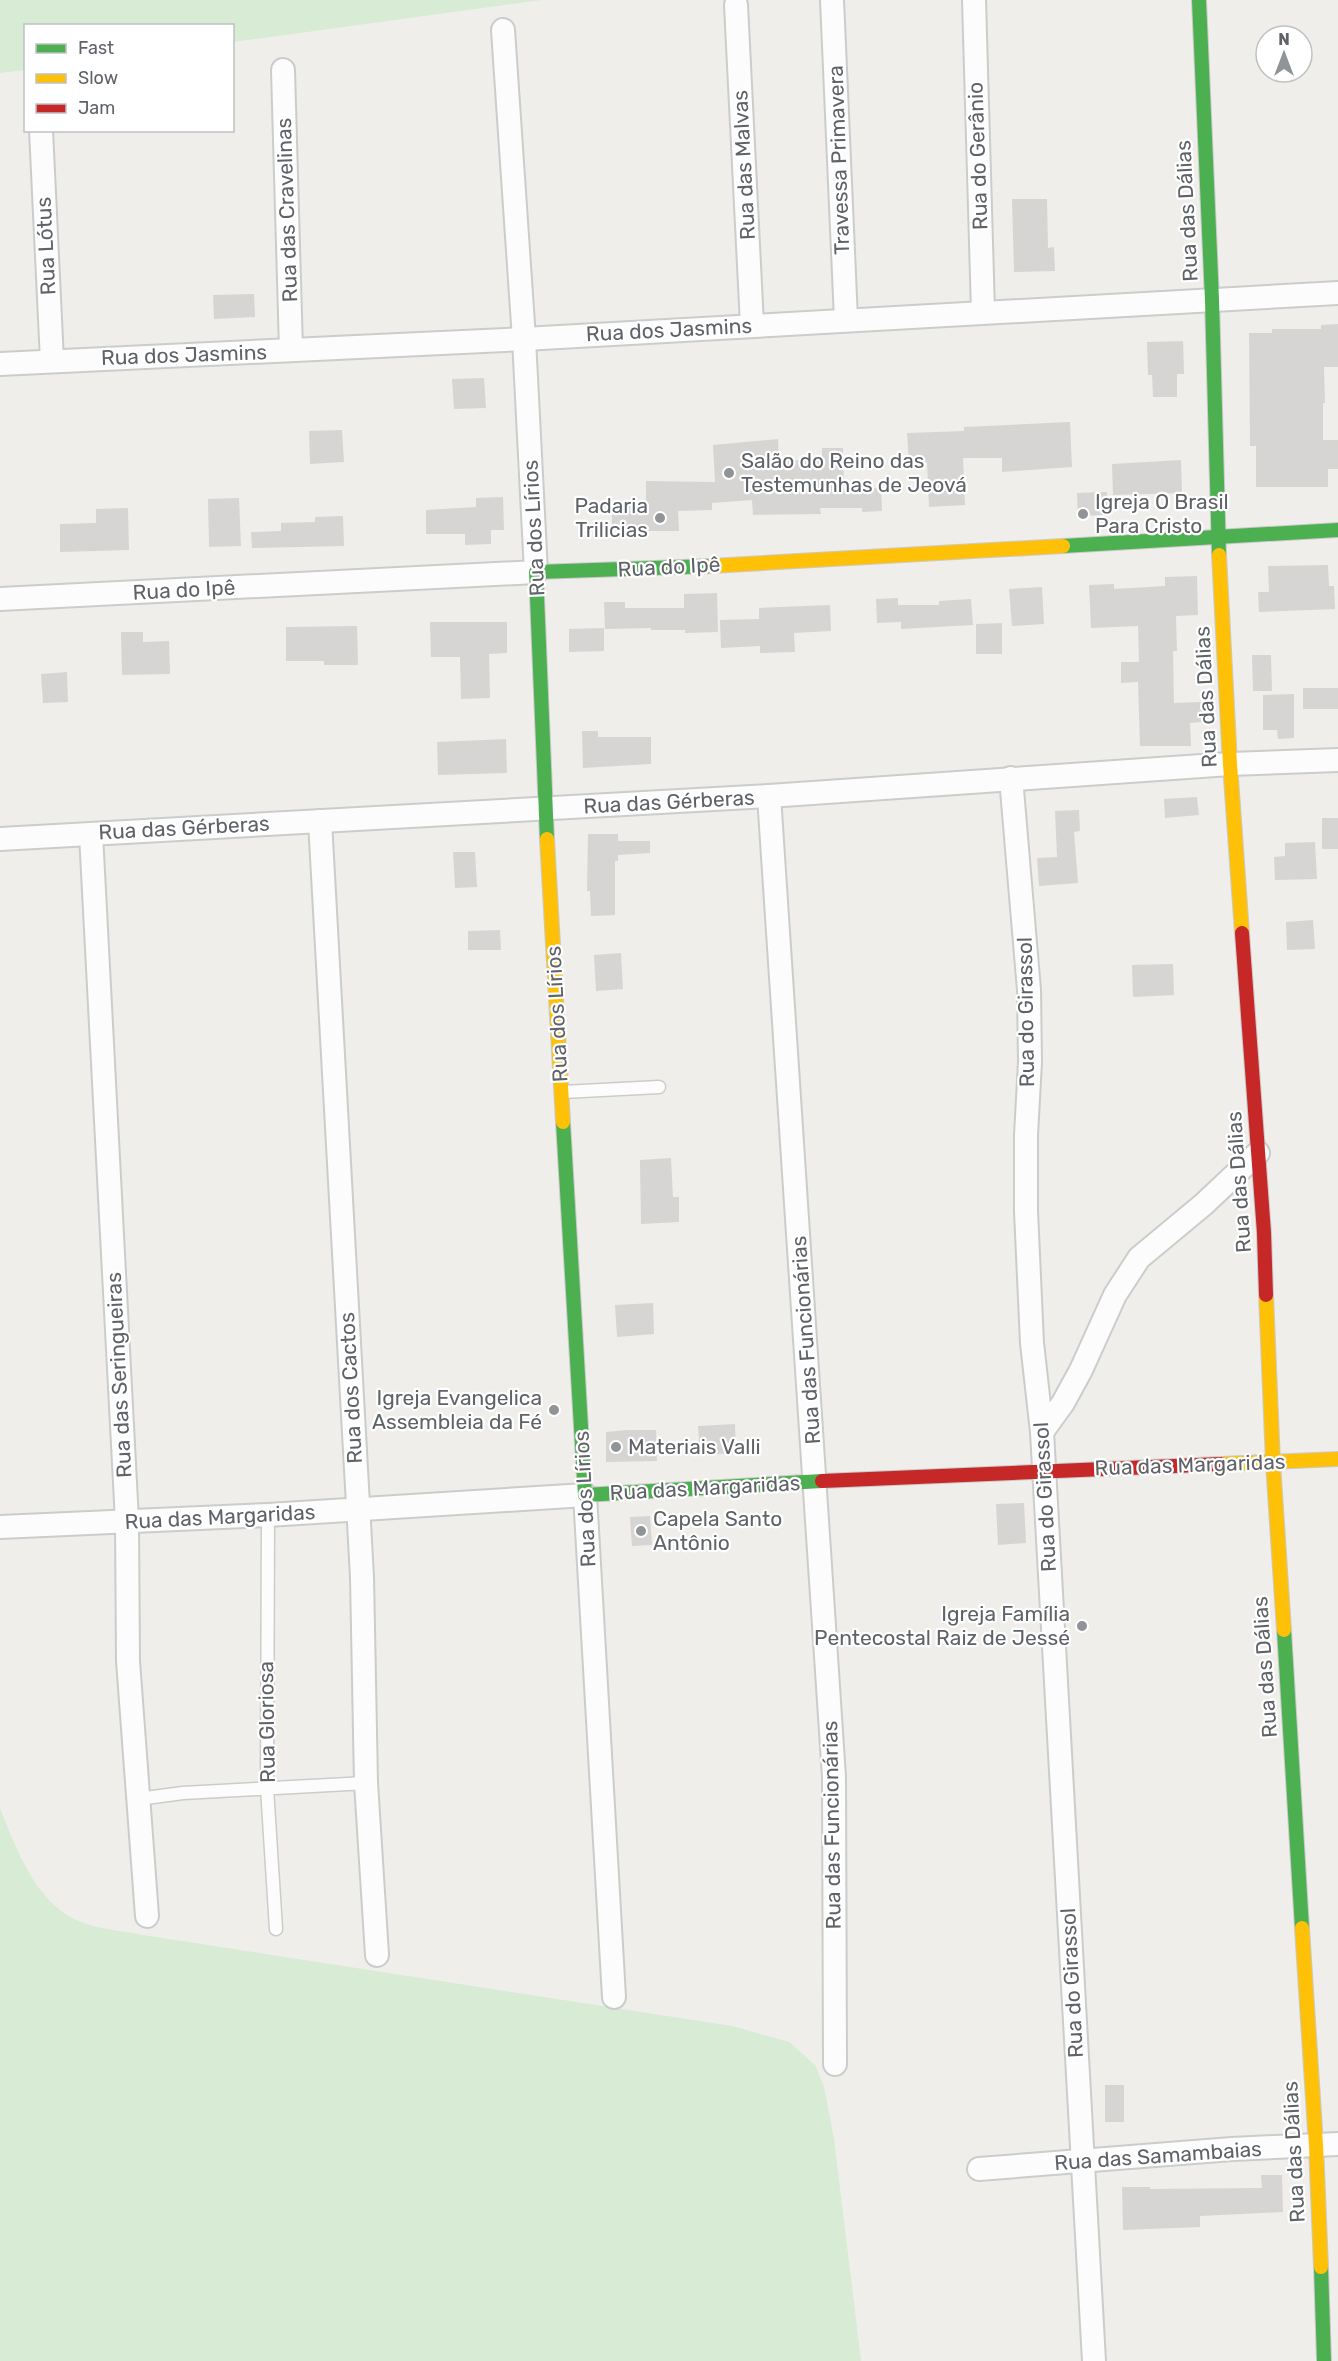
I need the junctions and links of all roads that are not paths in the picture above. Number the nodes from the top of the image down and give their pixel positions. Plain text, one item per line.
1 (832, 0) edge
2 (974, 0) edge
3 (1198, 0) edge
4 (736, 5) dead end
5 (503, 30) dead end
6 (283, 70) dead end
7 (41, 132) edge
8 (1338, 293) edge
9 (1212, 300) junction
10 (983, 312) junction
11 (846, 320) junction
12 (752, 325) junction
13 (524, 339) junction
14 (291, 350) junction
15 (52, 361) junction
16 (0, 364) edge
17 (1338, 530) edge
18 (1218, 537) junction
19 (536, 572) junction
20 (0, 599) edge
21 (1338, 759) edge
22 (1230, 764) junction
23 (1011, 778) junction
24 (769, 796) junction
25 (545, 809) junction
26 (320, 820) junction
27 (91, 834) junction
28 (0, 839) edge
29 (659, 1087) dead end
30 (562, 1092) junction
31 (1257, 1153) junction
32 (1042, 1432) junction
33 (1338, 1459) edge
34 (1273, 1463) junction
35 (1044, 1471) junction
36 (816, 1481) junction
37 (585, 1495) junction
38 (358, 1510) junction
39 (268, 1515) junction
40 (127, 1521) junction
41 (0, 1527) edge
42 (366, 1783) junction
43 (267, 1788) junction
44 (138, 1799) junction
45 (147, 1916) dead end
46 (276, 1929) dead end
47 (377, 1955) dead end
48 (614, 1997) dead end
49 (835, 2064) dead end
50 (1327, 2144) edge
51 (1082, 2162) junction
52 (979, 2169) dead end
53 (1094, 2361) edge
54 (1324, 2361) edge

1 - 11 street, Travessa Primavera
2 - 10 street, Rua do Gerânio
3 - 9 street, Rua das Dálias
4 - 12 street, Rua das Malvas
5 - 13 street, Rua dos Lírios
6 - 14 street, Rua das Cravelinas
7 - 15 street, Rua Lótus
8 - 9 street, Rua dos Jasmins
9 - 10 street, Rua dos Jasmins
9 - 18 street, Rua das Dálias
10 - 11 street, Rua dos Jasmins
11 - 12 street, Rua dos Jasmins
12 - 13 street, Rua dos Jasmins
13 - 14 street, Rua dos Jasmins
13 - 19 street, Rua dos Lírios
14 - 15 street, Rua dos Jasmins
15 - 16 street, Rua dos Jasmins
17 - 18 street, Rua do Ipê
18 - 19 street, Rua do Ipê
18 - 22 street, Rua das Dálias
19 - 20 street, Rua do Ipê
19 - 25 street, Rua dos Lírios
21 - 22 street, Rua das Gérberas
22 - 23 street, Rua das Gérberas
22 - 31 street, Rua das Dálias
23 - 24 street, Rua das Gérberas
23 - 32 street, Rua do Girassol
24 - 25 street, Rua das Gérberas
24 - 36 street, Rua das Funcionárias
25 - 26 street, Rua das Gérberas
25 - 30 street, Rua dos Lírios
26 - 27 street, Rua das Gérberas
26 - 38 street, Rua dos Cactos
27 - 28 street, Rua das Gérberas
27 - 40 street, Rua das Seringueiras
29 - 30 lane
30 - 37 street, Rua dos Lírios
31 - 32 street
31 - 34 street, Rua das Dálias
32 - 35 street, Rua do Girassol
33 - 34 street, Rua das Margaridas
34 - 35 street, Rua das Margaridas
34 - 50 street, Rua das Dálias
35 - 36 street, Rua das Margaridas
35 - 51 street, Rua do Girassol
36 - 37 street, Rua das Margaridas
36 - 49 street, Rua das Funcionárias
37 - 38 street, Rua das Margaridas
37 - 48 street, Rua dos Lírios
38 - 39 street, Rua das Margaridas
38 - 42 street, Rua dos Cactos
39 - 40 street, Rua das Margaridas
39 - 43 lane, Rua Gloriosa
40 - 41 street, Rua das Margaridas
40 - 44 street, Rua das Seringueiras
42 - 43 lane
42 - 47 street, Rua dos Cactos
43 - 44 lane
43 - 46 lane, Rua Gloriosa
44 - 45 street, Rua das Seringueiras
50 - 51 street, Rua das Samambaias
50 - 54 street, Rua das Dálias
51 - 52 street, Rua das Samambaias
51 - 53 street, Rua do Girassol

